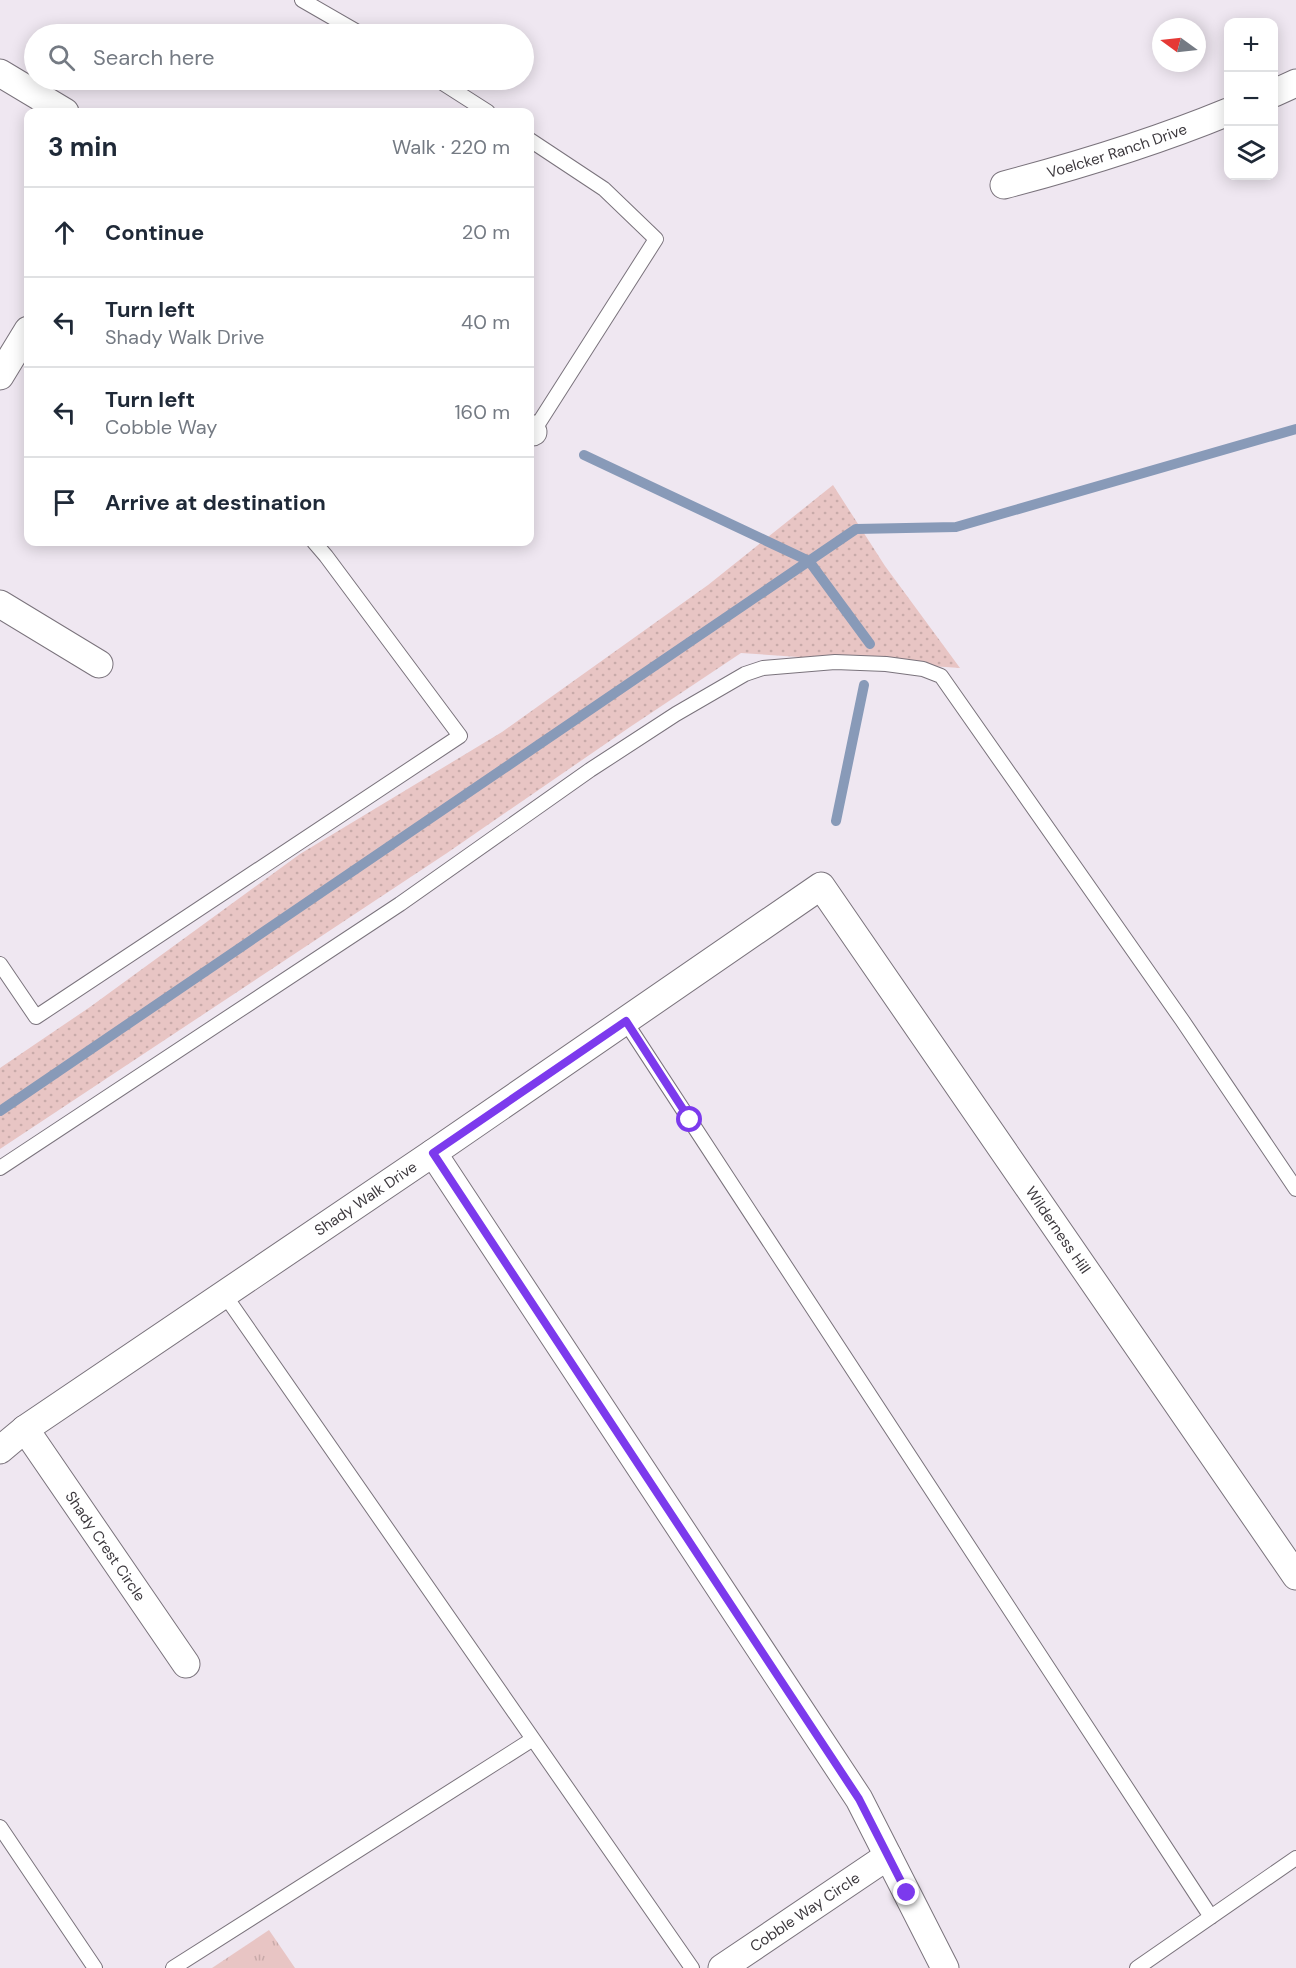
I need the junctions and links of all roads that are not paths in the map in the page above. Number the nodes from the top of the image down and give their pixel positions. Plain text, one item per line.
1 (302, 0) edge
2 (344, 24) edge
3 (0, 73) edge
4 (1296, 83) edge
5 (24, 87) edge
6 (28, 90) edge
7 (454, 90) edge
8 (1278, 91) edge
9 (58, 108) edge
10 (482, 108) edge
11 (1224, 114) edge
12 (534, 143) edge
13 (1004, 185) dead end
14 (24, 340) edge
15 (14, 364) edge
16 (534, 425) edge
17 (317, 546) edge
18 (0, 604) edge
19 (99, 664) dead end
20 (821, 886) joint
21 (0, 964) edge
22 (626, 1021) junction
23 (433, 1153) junction
24 (0, 1168) edge
25 (1296, 1189) edge
26 (224, 1294) junction
27 (26, 1429) junction
28 (0, 1449) edge
29 (1296, 1576) edge
30 (186, 1664) dead end
31 (533, 1739) junction
32 (0, 1827) edge
33 (888, 1856) junction
34 (1296, 1858) edge
35 (1211, 1917) junction
36 (95, 1968) edge
37 (172, 1968) edge
38 (692, 1968) edge
39 (722, 1968) edge
40 (945, 1968) edge
41 (1137, 1968) edge

1 - 2 lane
3 - 5 street
4 - 8 street
6 - 9 street
7 - 10 lane
11 - 13 street, Voelcker Ranch Drive
12 - 16 lane
14 - 15 street
17 - 21 lane
18 - 19 street
20 - 22 street, Shady Walk Drive
20 - 29 street, Wilderness Hill
22 - 23 street, Shady Walk Drive
22 - 35 lane
23 - 26 street, Shady Walk Drive
23 - 33 street
24 - 25 lane
26 - 27 street, Shady Walk Drive
26 - 31 lane
27 - 28 street, Shady Walk Drive
27 - 30 street, Shady Crest Circle
31 - 37 lane
31 - 38 lane
32 - 36 lane
33 - 39 street, Cobble Way Circle
33 - 40 street
34 - 35 lane
35 - 41 lane

